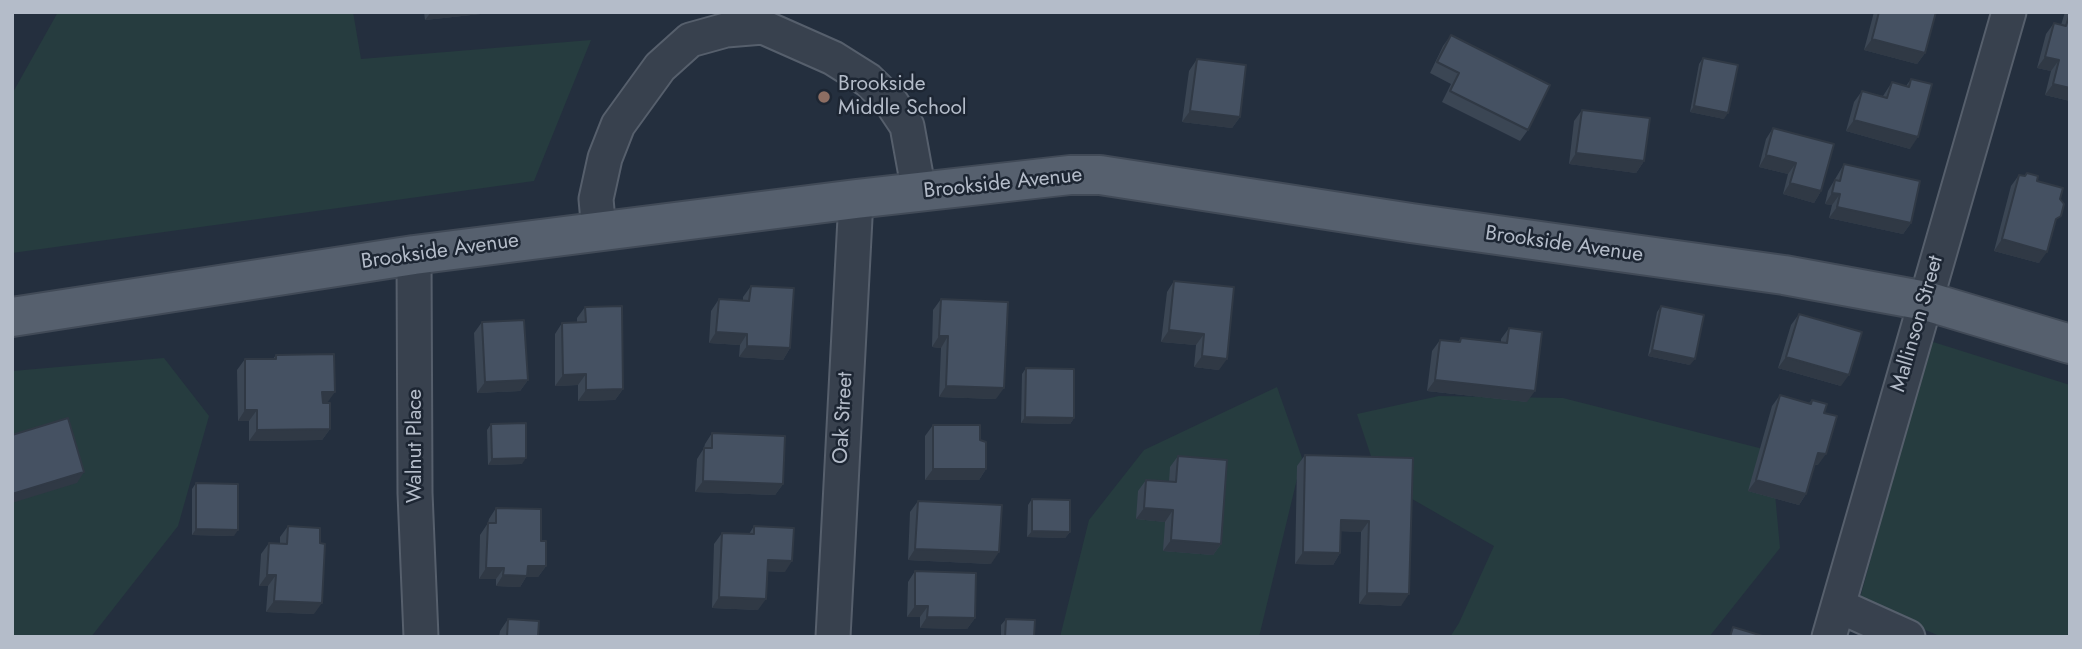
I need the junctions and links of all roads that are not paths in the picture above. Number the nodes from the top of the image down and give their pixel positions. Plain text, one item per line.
1 (2010, 12) edge
2 (919, 192) junction
3 (856, 199) junction
4 (599, 232) junction
5 (414, 255) junction
6 (1926, 301) junction
7 (12, 317) edge
8 (2070, 344) edge
9 (1834, 621) edge
10 (421, 637) edge
11 (833, 637) edge
12 (1908, 637) edge

1 - 6 street, Mallinson Street
2 - 3 main road, Brookside Avenue
2 - 4 street
2 - 6 main road, Brookside Avenue
3 - 4 main road, Brookside Avenue
3 - 11 street, Oak Street
4 - 5 main road, Brookside Avenue
5 - 7 main road, Brookside Avenue
5 - 10 street, Walnut Place
6 - 8 main road, Brookside Avenue
6 - 9 street, Mallinson Street
9 - 12 street

